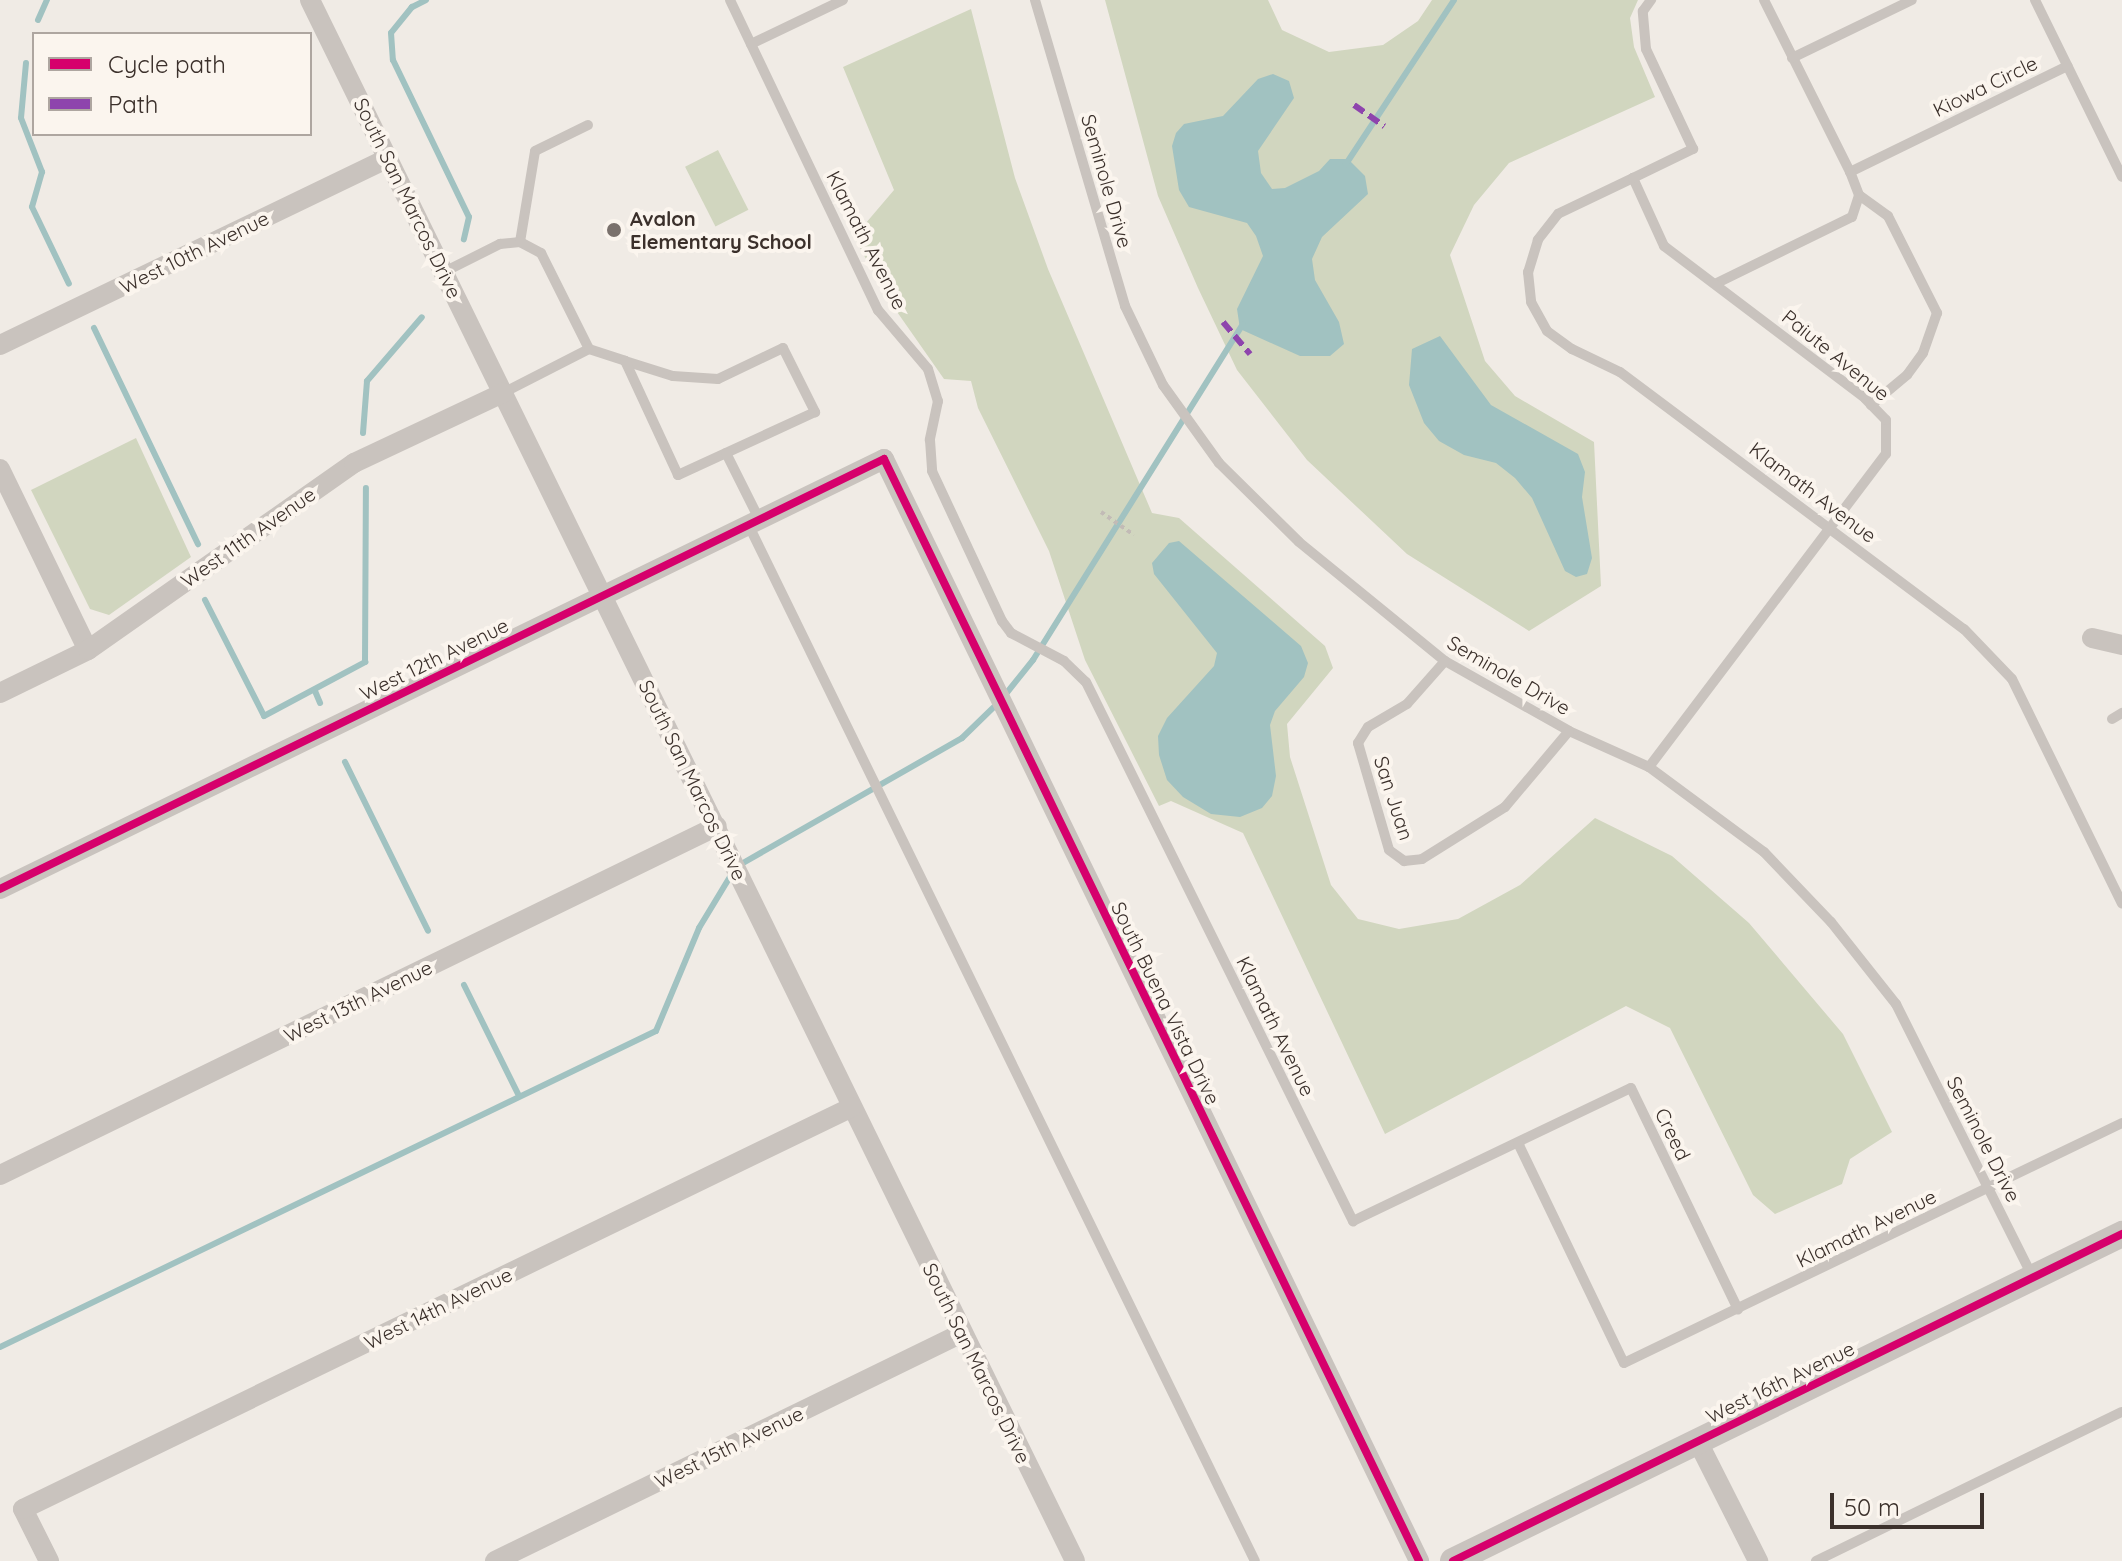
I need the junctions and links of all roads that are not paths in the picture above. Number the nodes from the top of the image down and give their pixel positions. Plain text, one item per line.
1 (310, 0) edge
2 (730, 0) edge
3 (843, 0) edge
4 (1035, 0) edge
5 (1651, 0) edge
6 (1764, 0) edge
7 (1912, 0) edge
8 (2035, 0) edge
9 (751, 44) junction
10 (1792, 58) junction
11 (2067, 66) junction
12 (588, 125) dead end
13 (388, 158) junction
14 (1850, 172) junction
15 (2122, 177) edge
16 (1633, 178) junction
17 (1859, 195) junction
18 (520, 242) junction
19 (444, 272) junction
20 (1717, 283) junction
21 (0, 345) edge
22 (589, 349) junction
23 (625, 361) junction
24 (503, 393) junction
25 (1871, 405) junction
26 (726, 453) junction
27 (884, 459) joint
28 (0, 469) edge
29 (754, 522) junction
30 (1830, 528) junction
31 (602, 595) junction
32 (2092, 638) dead end
33 (2122, 645) edge
34 (88, 650) junction
35 (1445, 661) junction
36 (0, 693) edge
37 (1569, 731) junction
38 (1649, 767) junction
39 (717, 826) junction
40 (0, 889) edge
41 (2122, 904) edge
42 (852, 1107) junction
43 (2122, 1123) edge
44 (1518, 1143) junction
45 (0, 1175) edge
46 (1990, 1188) junction
47 (2122, 1234) edge
48 (2032, 1278) junction
49 (1738, 1309) junction
50 (962, 1333) junction
51 (2122, 1412) edge
52 (1697, 1440) junction
53 (49, 1561) edge
54 (495, 1561) edge
55 (1075, 1561) edge
56 (1255, 1561) edge
57 (1419, 1561) edge
58 (1453, 1561) edge
59 (1758, 1561) edge
60 (1816, 1561) edge

1 - 13 street, South San Marcos Drive
2 - 9 lane, Klamath Avenue
3 - 9 lane
4 - 35 lane, Seminole Drive
5 - 16 lane
6 - 10 lane
7 - 10 lane
8 - 11 lane
9 - 44 lane, Klamath Avenue
10 - 14 lane
11 - 14 lane, Kiowa Circle
11 - 15 lane, Kiowa Circle
12 - 18 lane
13 - 19 street, South San Marcos Drive
13 - 21 street, West 10th Avenue
14 - 17 lane
16 - 20 lane, Paiute Avenue
16 - 30 lane, Klamath Avenue
17 - 20 lane
17 - 25 lane
18 - 19 lane
18 - 22 lane
19 - 24 street, South San Marcos Drive
20 - 25 lane, Paiute Avenue
22 - 23 lane
22 - 24 lane
23 - 26 lane
23 - 26 lane
24 - 31 street, South San Marcos Drive
24 - 34 street, West 11th Avenue
25 - 30 lane, Paiute Avenue
26 - 29 lane
27 - 29 street, West 12th Avenue
27 - 57 street, South Buena Vista Drive
28 - 34 street
29 - 31 street, West 12th Avenue
29 - 56 lane
30 - 38 lane, Paiute Avenue
30 - 41 lane, Klamath Avenue
31 - 39 street, South San Marcos Drive
31 - 40 street, West 12th Avenue
32 - 33 street
34 - 36 street, West 11th Avenue
35 - 37 lane, Seminole Drive
35 - 37 lane, San Juan
37 - 38 lane, Seminole Drive
38 - 46 lane, Seminole Drive
39 - 42 street, South San Marcos Drive
39 - 45 street, West 13th Avenue
42 - 50 street, South San Marcos Drive
42 - 53 street, West 14th Avenue
43 - 46 lane, Klamath Avenue
44 - 49 lane, Klamath Avenue
44 - 49 lane, Creed
46 - 48 lane, Seminole Drive
46 - 49 lane, Klamath Avenue
47 - 48 street, West 16th Avenue
48 - 52 street, West 16th Avenue
50 - 54 street, West 15th Avenue
50 - 55 street, South San Marcos Drive
51 - 60 lane
52 - 58 street, West 16th Avenue
52 - 59 street

